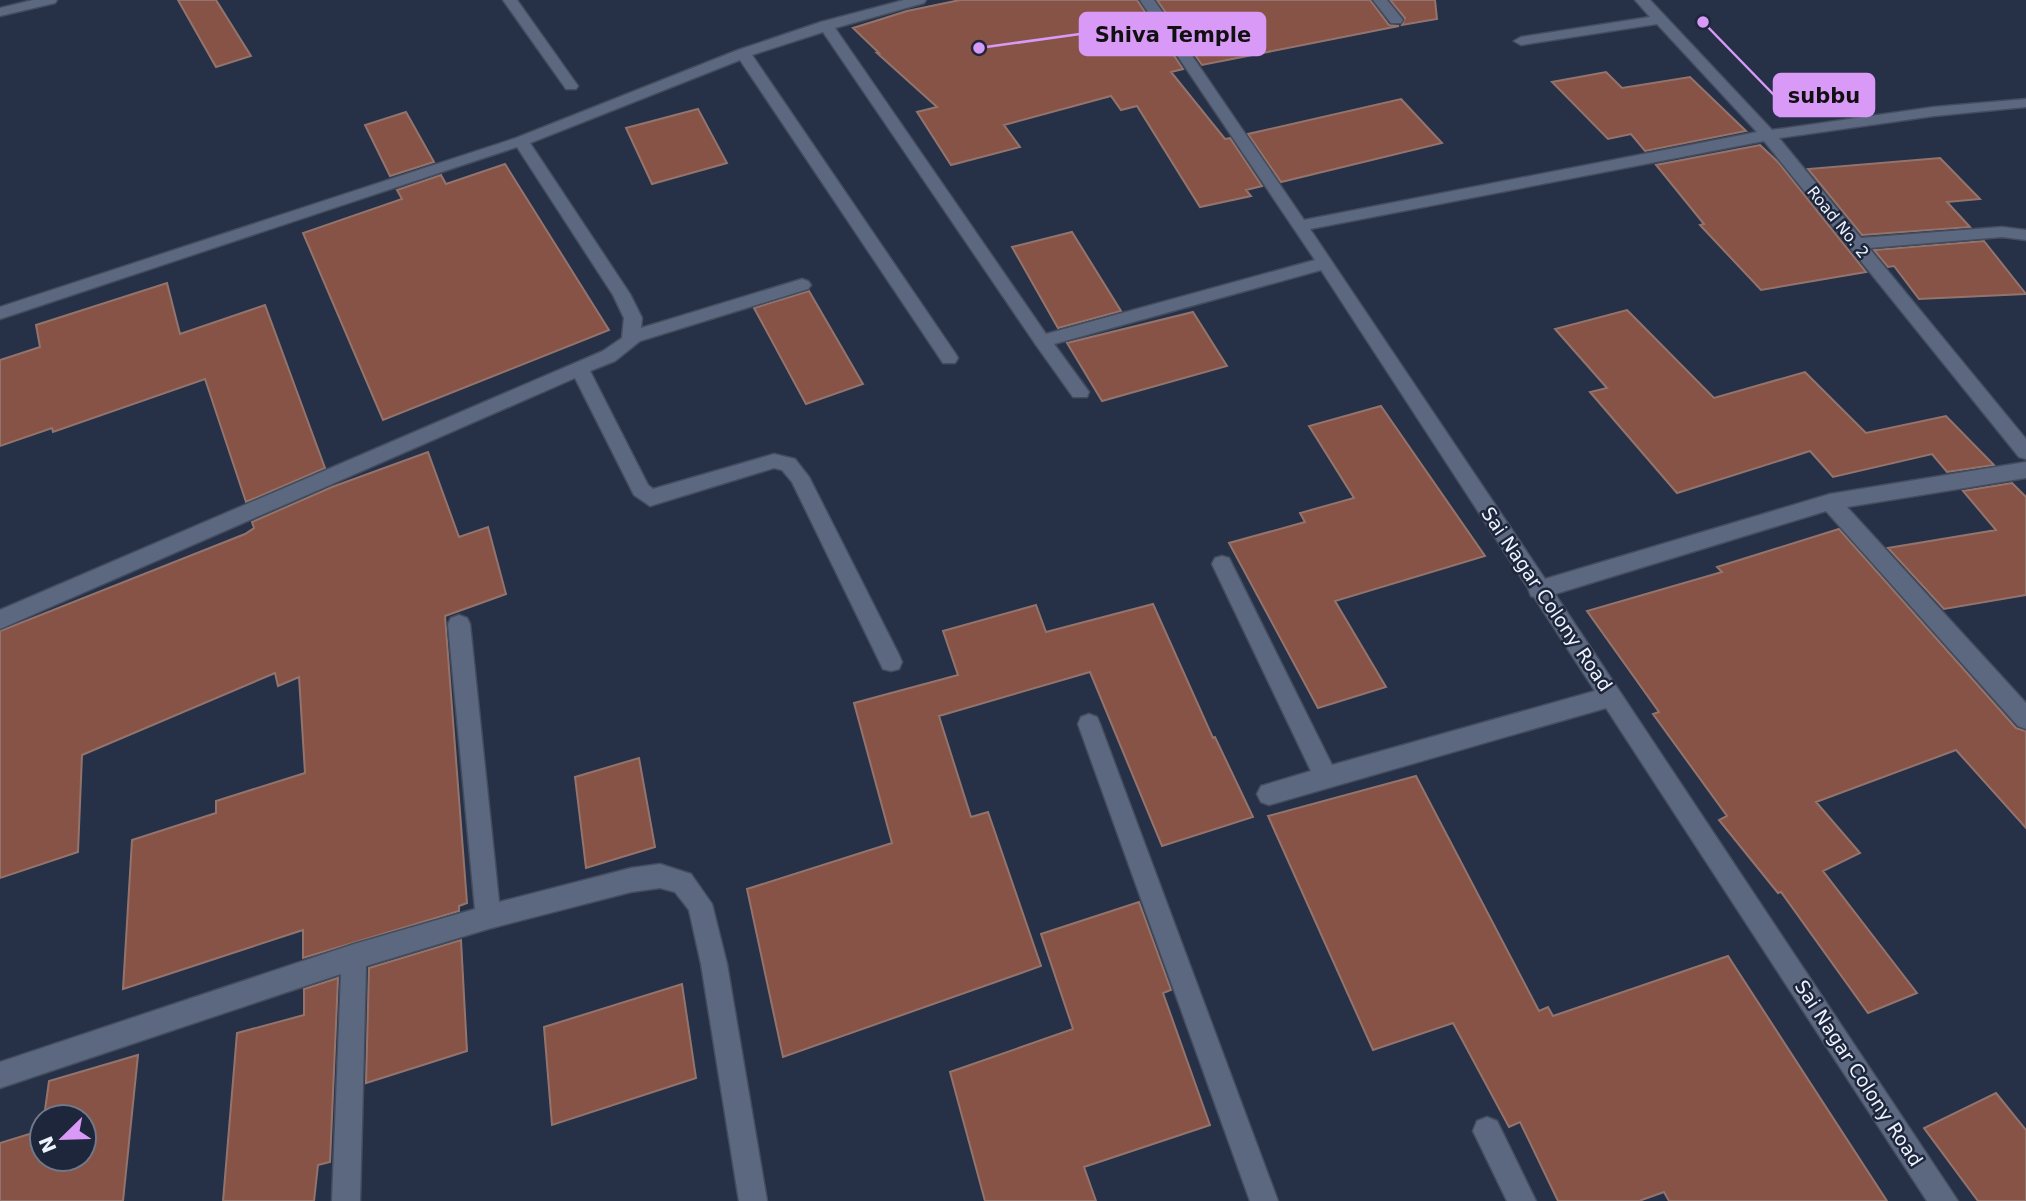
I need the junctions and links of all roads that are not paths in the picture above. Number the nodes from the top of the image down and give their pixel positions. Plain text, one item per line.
1 (50, 0) edge
2 (510, 0) edge
3 (919, 0) edge
4 (1147, 0) edge
5 (1380, 0) edge
6 (1642, 0) edge
7 (0, 12) edge
8 (1396, 20) dead end
9 (1659, 20) junction
10 (827, 26) junction
11 (1521, 41) dead end
12 (743, 53) junction
13 (571, 86) dead end
14 (2026, 103) edge
15 (1768, 135) junction
16 (520, 141) junction
17 (1299, 226) junction
18 (2026, 235) edge
19 (1856, 244) junction
20 (1325, 263) junction
21 (802, 285) dead end
22 (0, 313) edge
23 (632, 337) junction
24 (1042, 341) junction
25 (949, 358) dead end
26 (580, 369) junction
27 (1080, 392) dead end
28 (2026, 452) edge
29 (2026, 470) edge
30 (1830, 502) junction
31 (1222, 564) dead end
32 (1538, 590) junction
33 (0, 620) edge
34 (459, 624) dead end
35 (891, 662) dead end
36 (1612, 696) junction
37 (2026, 719) edge
38 (1089, 724) dead end
39 (1326, 778) junction
40 (1269, 794) dead end
41 (488, 917) junction
42 (354, 957) junction
43 (0, 1075) edge
44 (1487, 1131) dead end
45 (346, 1201) edge
46 (753, 1201) edge
47 (1264, 1201) edge
48 (1522, 1201) edge
49 (1944, 1201) edge

1 - 7 street
2 - 13 street
3 - 10 street
4 - 17 street, Sai Nagar Colony Road
5 - 8 street
6 - 9 street, Road No. 2
9 - 11 street
9 - 15 street, Road No. 2
10 - 12 street
10 - 24 street
12 - 16 street
12 - 25 street
14 - 15 street
15 - 17 street
15 - 19 street, Road No. 2
16 - 22 street
16 - 23 street
17 - 20 street, Sai Nagar Colony Road
18 - 19 street
19 - 28 street, Road No. 2
20 - 24 street
20 - 32 street, Sai Nagar Colony Road
21 - 23 street
23 - 26 street
24 - 27 street
26 - 33 street
26 - 35 street
29 - 30 street
30 - 32 street
30 - 37 street
31 - 39 street
32 - 36 street, Sai Nagar Colony Road
34 - 41 street
36 - 39 street
36 - 49 street, Sai Nagar Colony Road
38 - 47 street
39 - 40 street
41 - 42 street
41 - 46 street
42 - 43 street
42 - 45 street
44 - 48 street

